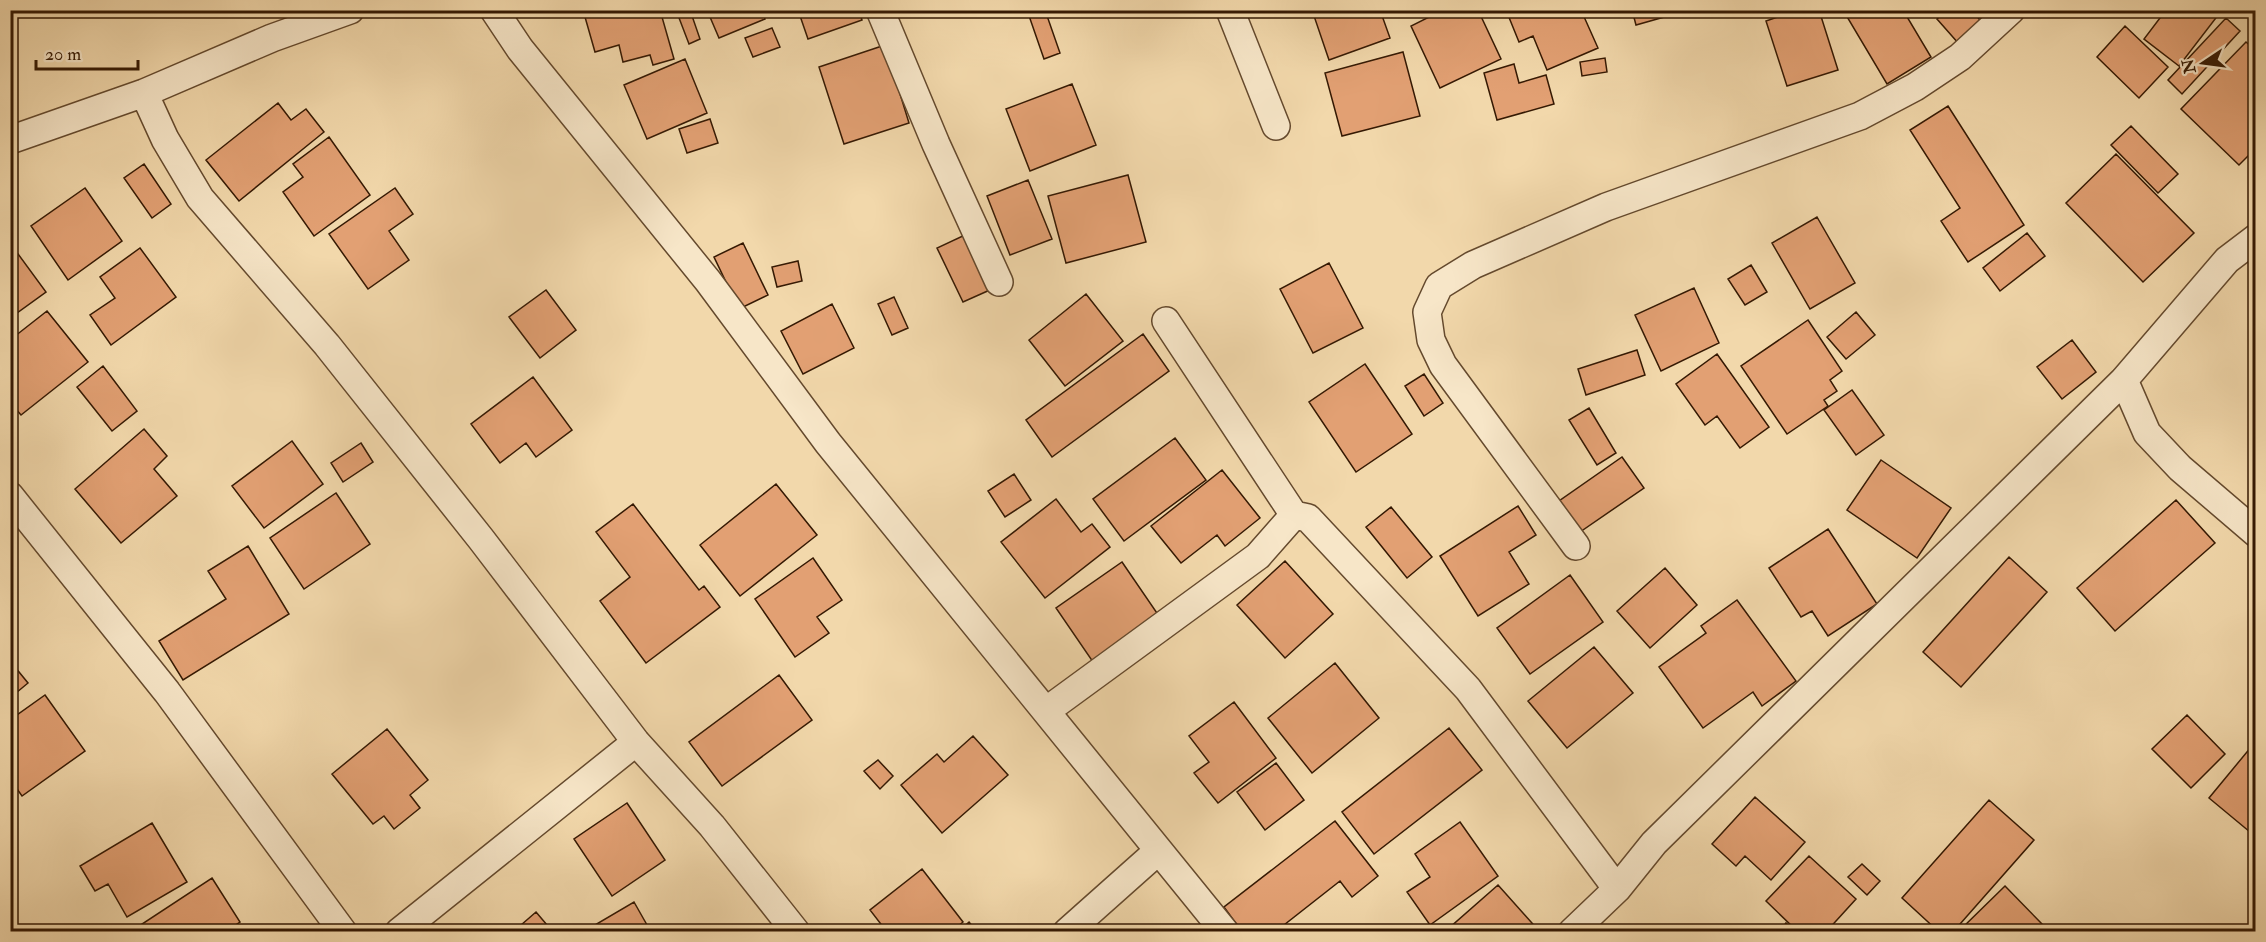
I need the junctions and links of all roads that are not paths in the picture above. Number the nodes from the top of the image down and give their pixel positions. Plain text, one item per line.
1 (350, 10) edge
2 (494, 10) edge
3 (880, 10) edge
4 (1230, 10) edge
5 (2011, 10) edge
6 (144, 93) junction
7 (1276, 126) dead end
8 (10, 140) edge
9 (2256, 238) edge
10 (999, 282) dead end
11 (1166, 321) dead end
12 (2124, 380) junction
13 (10, 496) edge
14 (1294, 515) junction
15 (2256, 533) edge
16 (1576, 546) dead end
17 (1046, 711) junction
18 (636, 742) junction
19 (1158, 851) junction
20 (1617, 889) junction
21 (343, 932) edge
22 (399, 932) edge
23 (796, 932) edge
24 (1067, 932) edge
25 (1225, 932) edge
26 (1572, 932) edge

1 - 6 street
2 - 17 street
3 - 10 street
4 - 7 street
5 - 16 street
6 - 8 street
6 - 18 street
9 - 12 street
11 - 14 street
12 - 15 street
12 - 20 street
13 - 21 street
14 - 17 street
14 - 20 street
17 - 19 street
18 - 22 street
18 - 23 street
19 - 24 street
19 - 25 street
20 - 26 street

